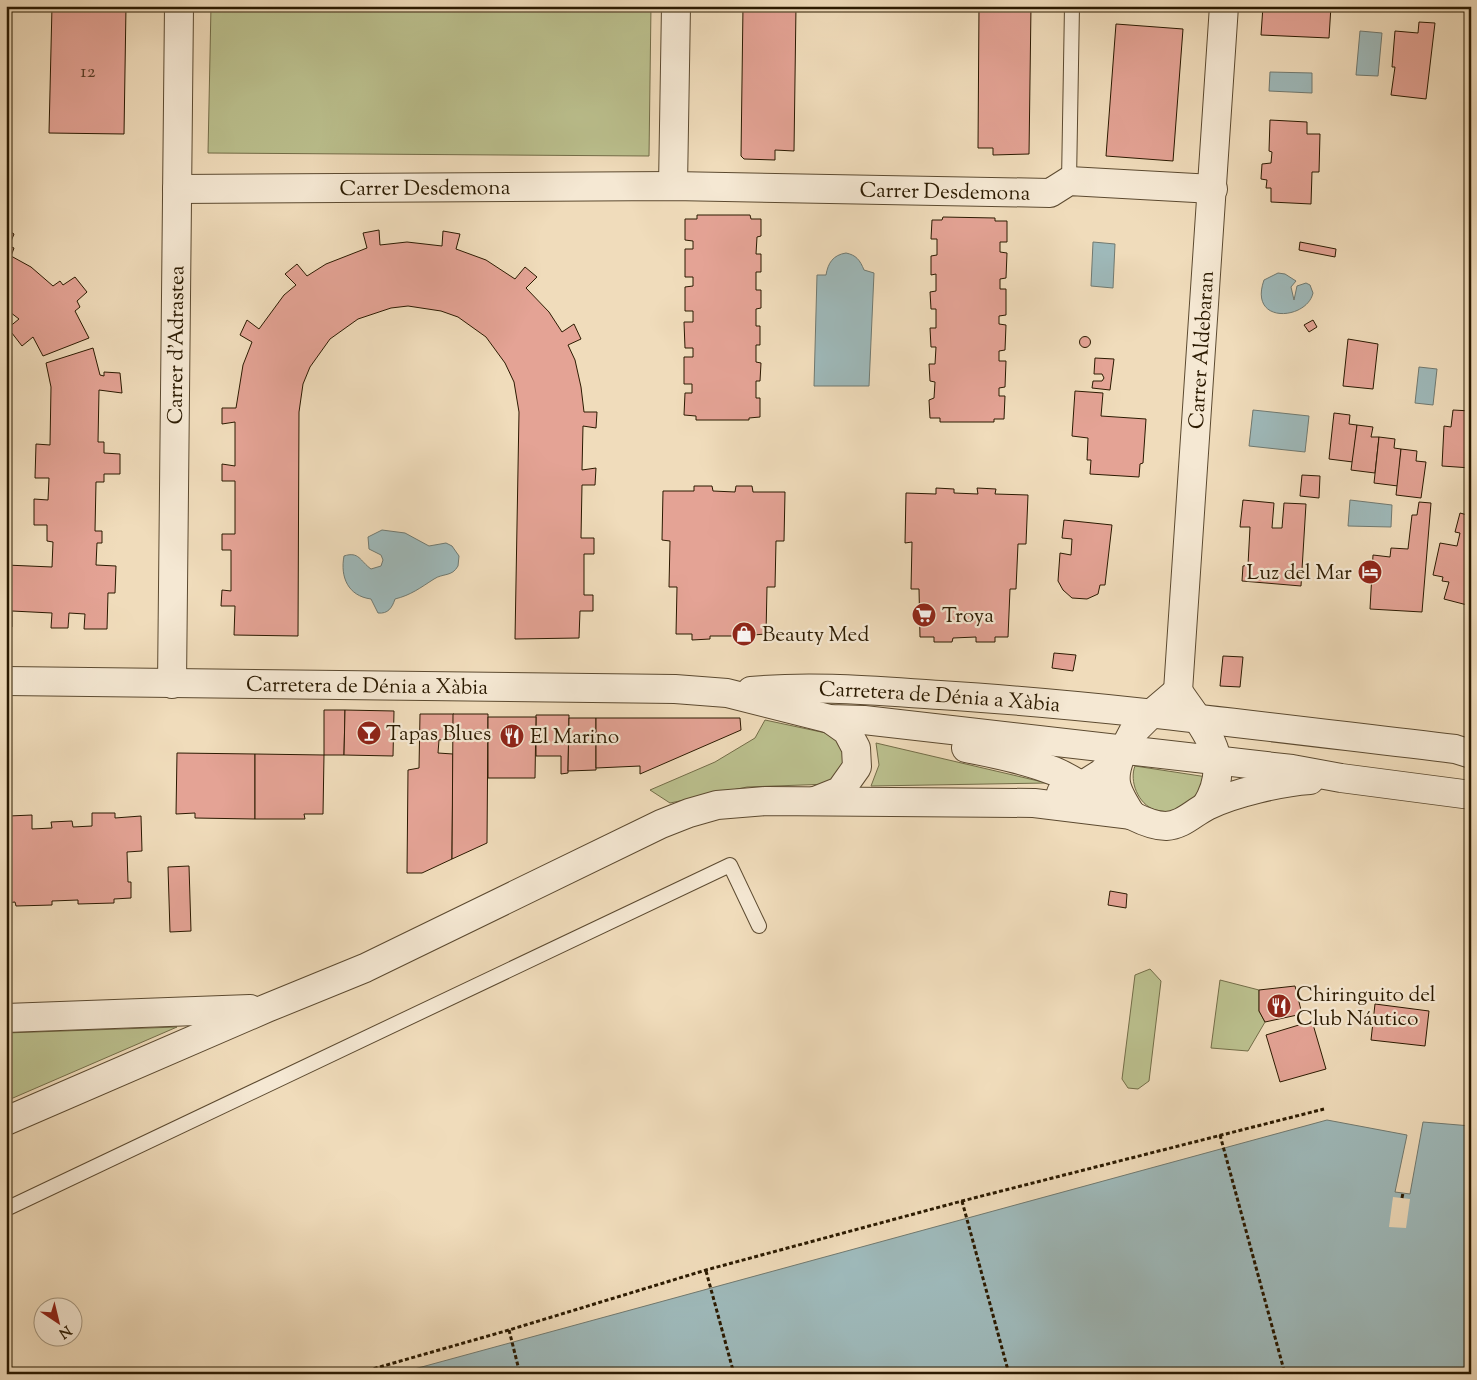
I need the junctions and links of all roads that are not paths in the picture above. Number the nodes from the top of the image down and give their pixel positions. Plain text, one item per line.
1 (178, 6) edge
2 (676, 6) edge
3 (1072, 6) edge
4 (1224, 6) edge
5 (1069, 181) junction
6 (673, 186) junction
7 (176, 188) junction
8 (1213, 188) junction
9 (6, 681) edge
10 (172, 684) junction
11 (1178, 691) junction
12 (727, 693) junction
13 (1151, 714) junction
14 (1196, 718) junction
15 (830, 719) junction
16 (1123, 751) junction
17 (1471, 754) edge
18 (1218, 761) junction
19 (1341, 778) junction
20 (1083, 785) junction
21 (1471, 795) edge
22 (815, 801) junction
23 (1034, 803) junction
24 (1206, 806) junction
25 (1132, 815) junction
26 (760, 926) dead end
27 (267, 1008) junction
28 (6, 1018) edge
29 (6, 1121) edge
30 (6, 1209) edge

1 - 7 street, Carrer d'Adrastea
2 - 6 street
3 - 5 lane
4 - 8 street, Carrer Aldebaran
5 - 6 street, Carrer Desdemona
5 - 8 street
6 - 7 street, Carrer Desdemona
7 - 10 street, Carrer d'Adrastea
8 - 11 street, Carrer Aldebaran
9 - 10 street, Carretera de Dénia a Xàbia
10 - 12 street, Carretera de Dénia a Xàbia
11 - 13 street
11 - 14 street
12 - 13 street, Carretera de Dénia a Xàbia
12 - 15 street, Carretera de Dénia a Xàbia
13 - 14 street, Carretera de Dénia a Xàbia
13 - 16 street
14 - 17 street, Carretera de Dénia a Xàbia
14 - 18 street
15 - 16 street, Carretera de Dénia a Xàbia
15 - 20 street
15 - 22 street
16 - 18 street, Carretera de Dénia a Xàbia
16 - 20 street
16 - 25 street
18 - 19 street, Carretera de Dénia a Xàbia
18 - 24 street
19 - 21 street, Carretera de Dénia a Xàbia
19 - 24 street
20 - 23 street
20 - 25 street
22 - 23 street
22 - 27 street
23 - 25 street
24 - 25 street
26 - 30 lane
27 - 28 street
27 - 29 street

